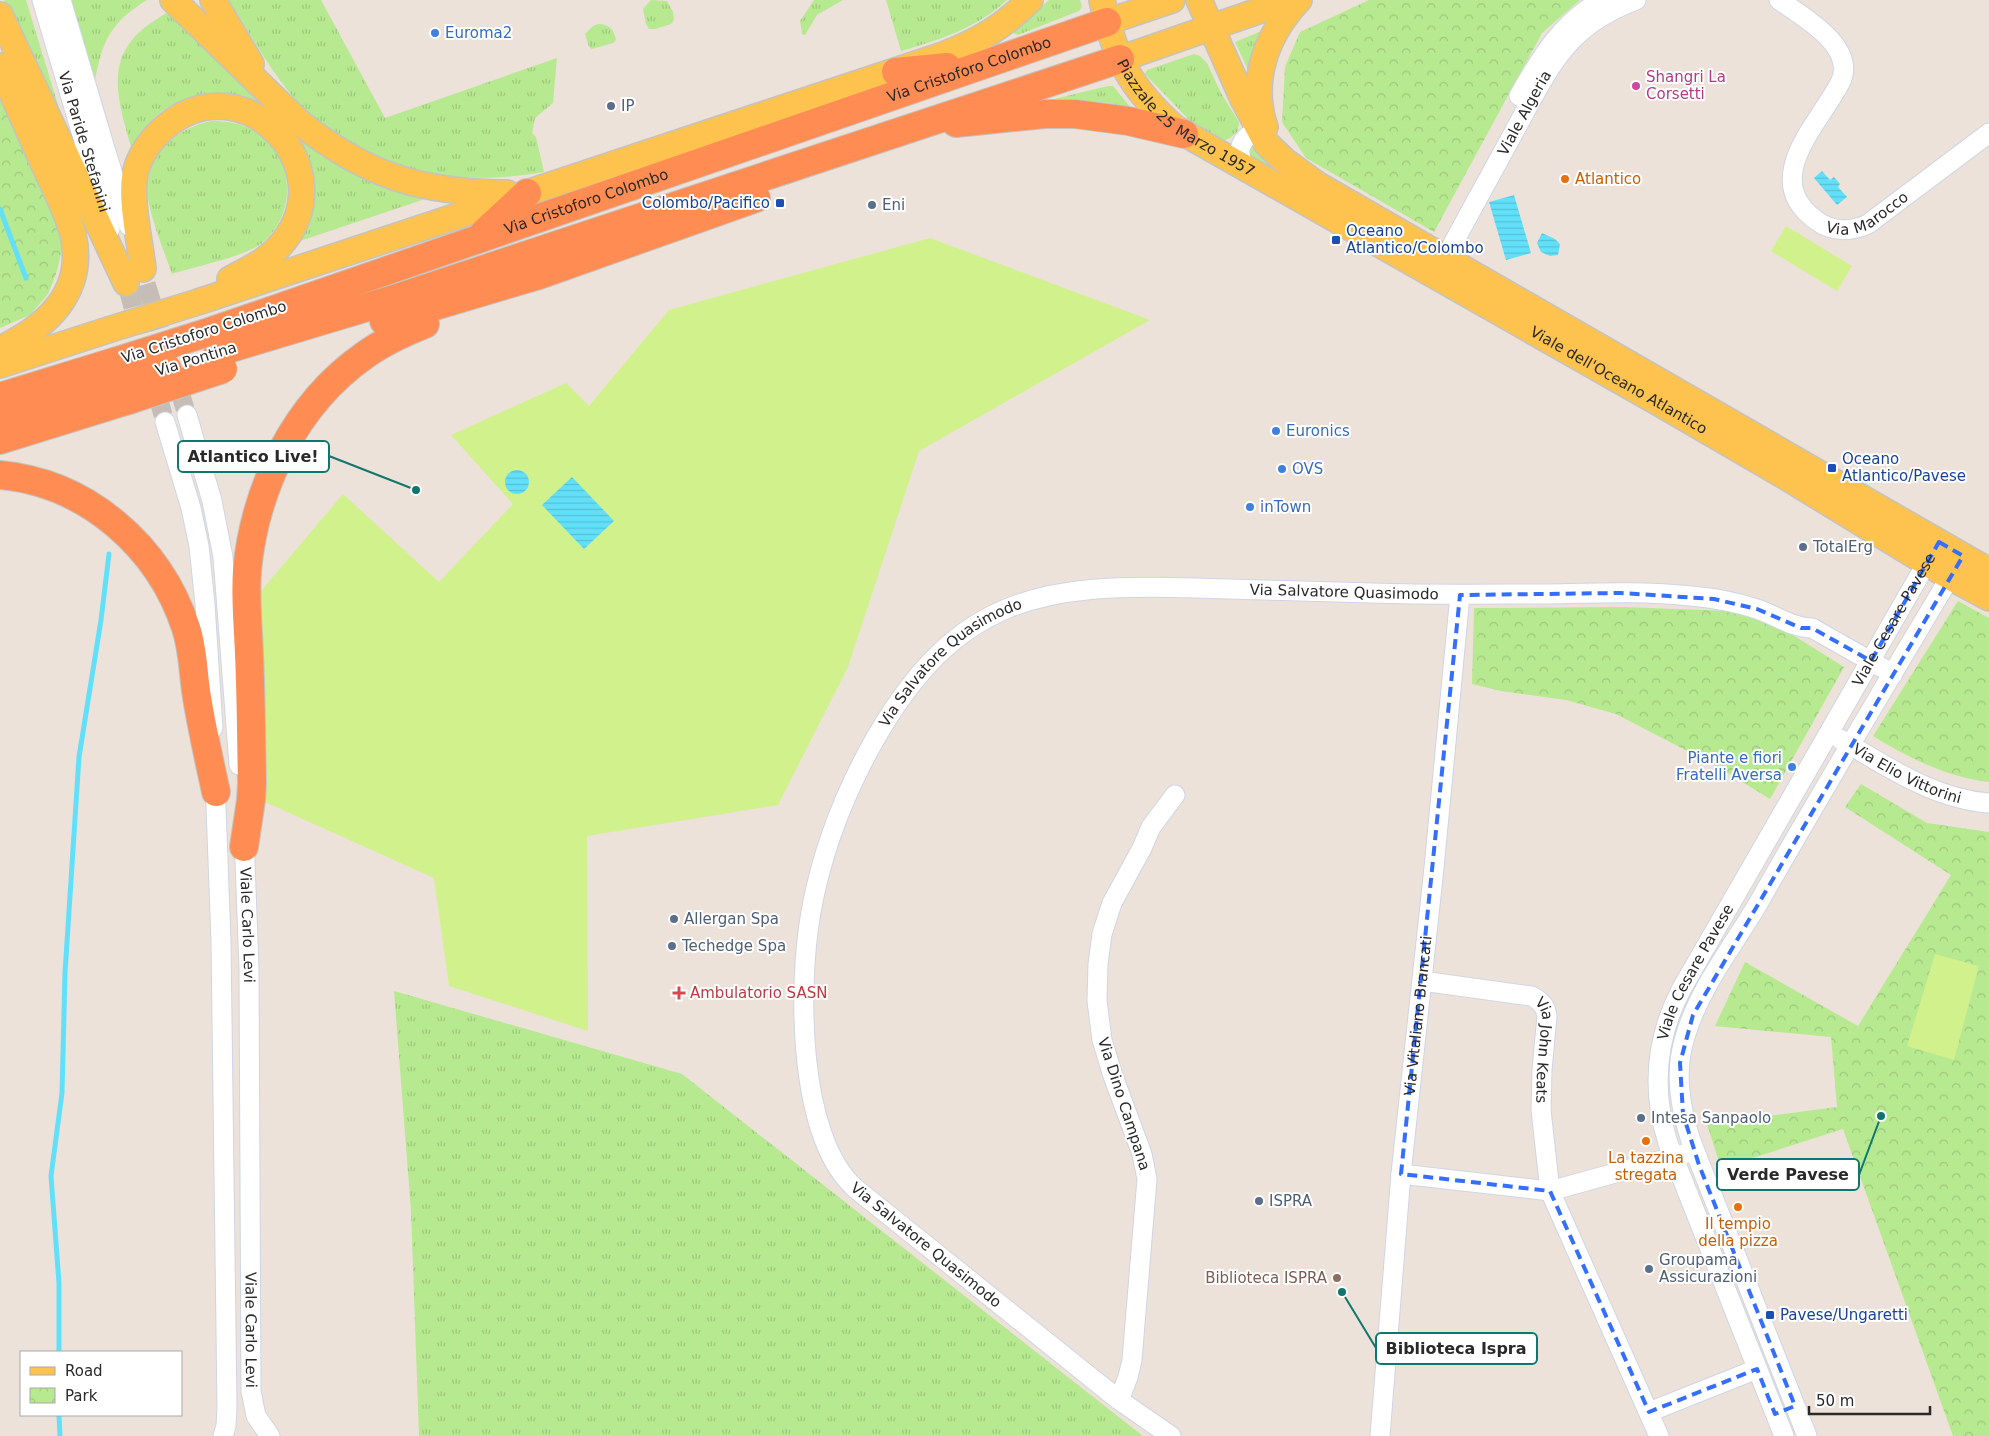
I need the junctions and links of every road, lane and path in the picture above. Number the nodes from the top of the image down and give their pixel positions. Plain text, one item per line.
1 (42, 0) edge
2 (61, 0) edge
3 (173, 0) edge
4 (213, 0) edge
5 (1030, 0) edge
6 (1172, 0) edge
7 (1199, 0) edge
8 (1290, 0) edge
9 (1299, 0) edge
10 (1602, 0) edge
11 (1636, 0) edge
12 (1779, 0) edge
13 (1104, 11) edge
14 (0, 15) edge
15 (1211, 27) junction
16 (66, 47) junction
17 (1120, 59) junction
18 (991, 63) junction
19 (0, 66) edge
20 (896, 72) junction
21 (266, 88) junction
22 (1524, 101) junction
23 (914, 126) junction
24 (1989, 133) edge
25 (1184, 134) junction
26 (1266, 140) junction
27 (1246, 167) junction
28 (526, 193) junction
29 (461, 245) junction
30 (1440, 254) junction
31 (539, 275) junction
32 (136, 281) junction
33 (391, 300) joint
34 (201, 301) junction
35 (0, 349) edge
36 (218, 351) junction
37 (0, 364) edge
38 (123, 381) junction
39 (0, 397) edge
40 (187, 415) tunnel mouth
41 (0, 419) edge
42 (166, 422) tunnel mouth
43 (0, 440) edge
44 (0, 475) edge
45 (1933, 553) junction
46 (1956, 567) junction
47 (1989, 571) edge
48 (1460, 595) junction
49 (1989, 598) edge
50 (1871, 661) junction
51 (1893, 674) junction
52 (1830, 733) junction
53 (1849, 744) junction
54 (216, 792) junction
55 (1175, 795) dead end
56 (1989, 803) edge
57 (244, 847) junction
58 (1422, 980) junction
59 (1694, 1151) junction
60 (1673, 1158) junction
61 (1401, 1174) junction
62 (1550, 1191) junction
63 (1757, 1369) junction
64 (1119, 1400) junction
65 (1794, 1406) junction
66 (1649, 1412) junction
67 (1775, 1414) junction
68 (223, 1436) edge
69 (270, 1436) edge
70 (1171, 1436) edge
71 (1380, 1436) edge
72 (1659, 1436) edge
73 (1784, 1436) edge
74 (1807, 1436) edge

1 - 16 street, Via Paride Stefanini
2 - 16 street, Via Paride Stefanini
3 - 21 main road
4 - 21 main road
5 - 20 main road, Via Cristoforo Colombo
6 - 13 main road, Via Cristoforo Colombo
7 - 15 main road, Piazzale 25 Marzo 1957
8 - 15 main road, Via Cristoforo Colombo
9 - 26 main road
10 - 22 street, Viale Algeria
11 - 22 street, Viale Algeria
12 - 24 street, Via Marocco
13 - 17 main road, Piazzale 25 Marzo 1957
13 - 18 highway, Via Cristoforo Colombo
14 - 32 main road
15 - 17 main road, Via Cristoforo Colombo
15 - 26 main road, Piazzale 25 Marzo 1957
16 - 32 street, Via Paride Stefanini
17 - 23 highway, Via Cristoforo Colombo
17 - 25 main road, Piazzale 25 Marzo 1957
18 - 20 highway
18 - 29 highway, Via Cristoforo Colombo
19 - 35 main road
20 - 28 main road, Via Cristoforo Colombo
21 - 28 main road
22 - 30 street, Viale Algeria
23 - 25 highway
23 - 31 highway, Via Cristoforo Colombo
23 - 33 highway, Via Cristoforo Colombo
25 - 27 main road, Piazzale 25 Marzo 1957
26 - 27 street, Piazzale 25 Marzo 1957
26 - 30 main road, Viale dell'Oceano Atlantico
27 - 45 main road, Viale dell'Oceano Atlantico
28 - 29 highway
28 - 34 main road, Via Cristoforo Colombo
29 - 36 highway, Via Cristoforo Colombo
30 - 45 main road, Viale dell'Oceano Atlantico
31 - 36 highway, Via Cristoforo Colombo
31 - 57 highway
32 - 34 main road
33 - 36 highway, Via Pontina
34 - 37 main road, Via Cristoforo Colombo, bridge
36 - 38 highway, Via Cristoforo Colombo, bridge
36 - 38 highway, Via Cristoforo Colombo, bridge
38 - 39 highway, Via Cristoforo Colombo
38 - 41 highway
38 - 43 highway, Via Cristoforo Colombo
40 - 57 street, Viale Carlo Levi
42 - 54 street, Viale Carlo Levi
44 - 54 highway
45 - 46 main road, Viale dell'Oceano Atlantico
45 - 50 street, Viale Cesare Pavese
46 - 47 main road, Viale dell'Oceano Atlantico
46 - 49 main road, Viale dell'Oceano Atlantico
46 - 51 street, Viale Cesare Pavese
48 - 50 street, Via Salvatore Quasimodo
48 - 58 street, Via Vitaliano Brancati
48 - 64 street, Via Salvatore Quasimodo
50 - 51 street, Via Salvatore Quasimodo
50 - 52 street, Viale Cesare Pavese
51 - 53 street, Viale Cesare Pavese
52 - 53 street, Via Elio Vittorini
52 - 60 street, Viale Cesare Pavese
53 - 56 street, Via Elio Vittorini
53 - 59 street, Viale Cesare Pavese
54 - 68 street, Viale Carlo Levi
55 - 64 street, Via Dino Campana
57 - 69 street, Viale Carlo Levi
58 - 61 street, Via Vitaliano Brancati
58 - 62 street, Via John Keats
59 - 60 street
59 - 65 street, Viale Cesare Pavese
60 - 62 street
60 - 63 street, Viale Cesare Pavese
61 - 62 street
61 - 71 street, Via Vitaliano Brancati
62 - 66 street
63 - 66 street
63 - 67 street, Viale Cesare Pavese
64 - 70 street, Via Salvatore Quasimodo
65 - 67 street
65 - 74 street, Viale Cesare Pavese
66 - 72 street
67 - 73 street, Viale Cesare Pavese

